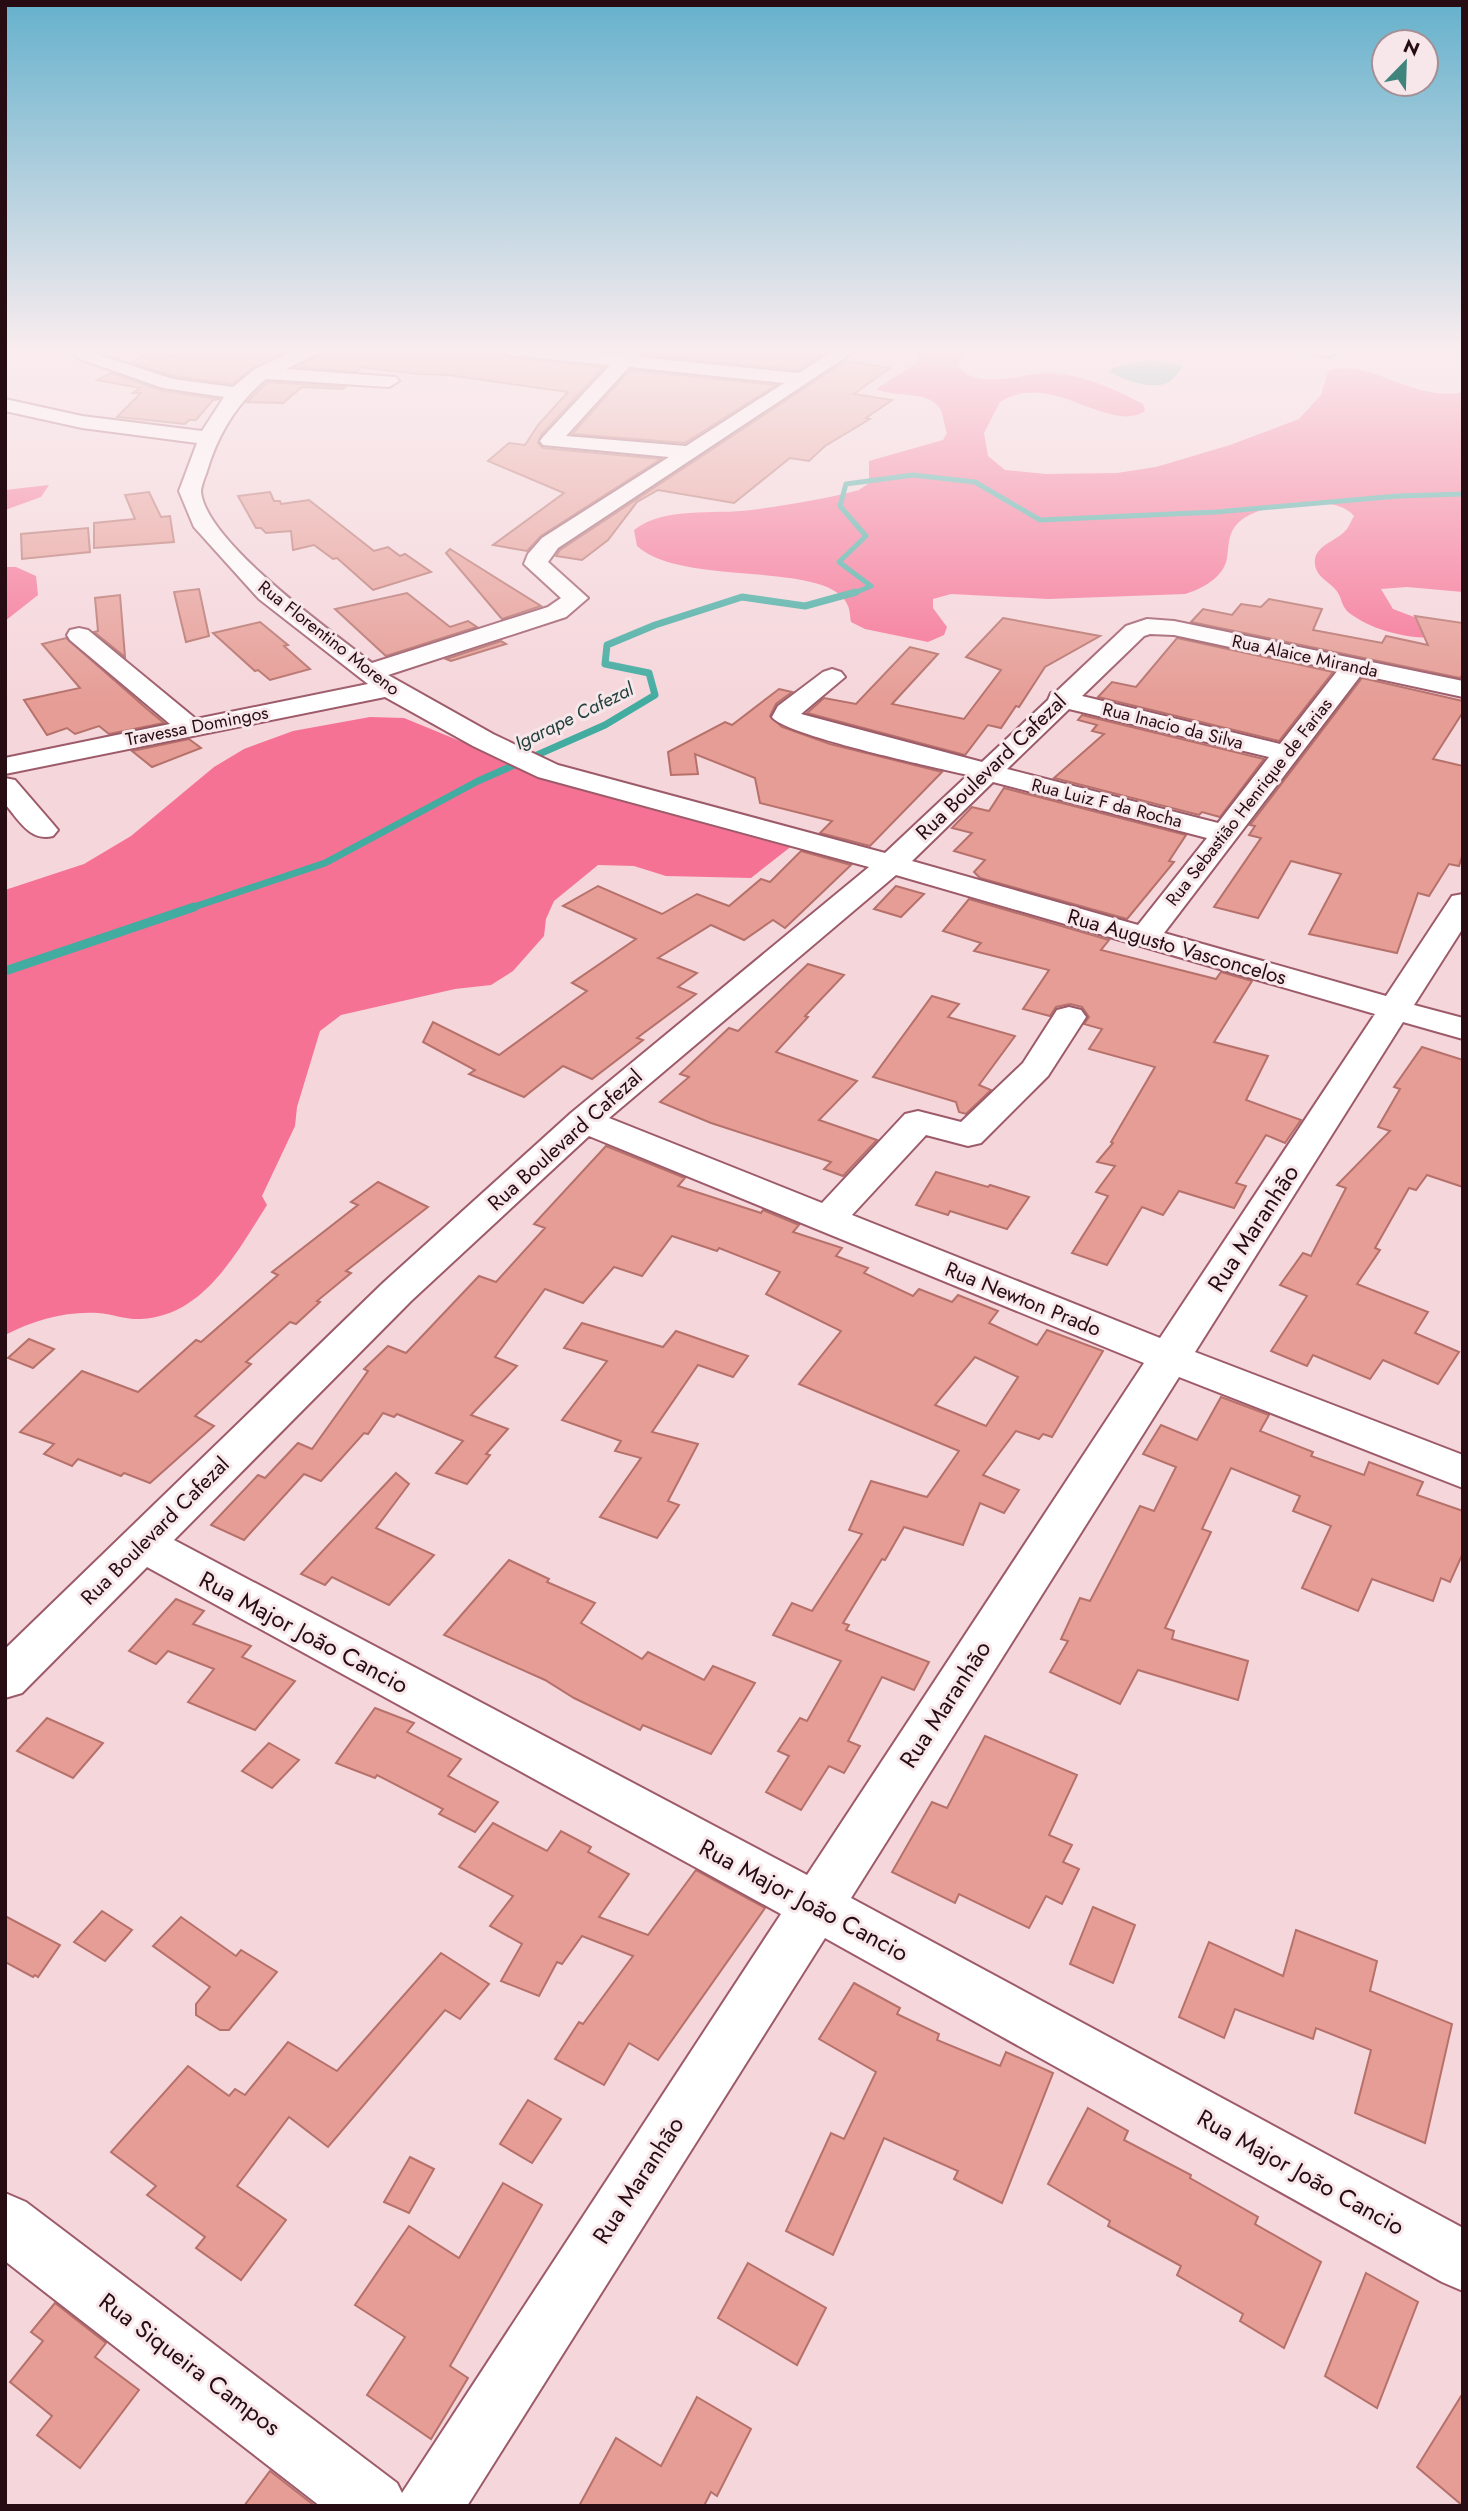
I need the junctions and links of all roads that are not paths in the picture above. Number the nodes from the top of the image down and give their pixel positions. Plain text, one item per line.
1 (197, 466) edge
2 (666, 466) edge
3 (1147, 626) joint
4 (79, 635) dead end
5 (1354, 667) junction
6 (832, 677) dead end
7 (379, 680) junction
8 (1463, 689) edge
9 (1060, 699) junction
10 (190, 728) junction
11 (1285, 753) junction
12 (5, 766) edge
13 (988, 773) junction
14 (5, 786) edge
15 (43, 830) dead end
16 (1227, 834) junction
17 (891, 863) junction
18 (1463, 903) edge
19 (1144, 938) junction
20 (1394, 1009) junction
21 (1069, 1017) dead end
22 (1463, 1029) edge
23 (584, 1121) junction
24 (828, 1219) junction
25 (1170, 1359) junction
26 (1463, 1472) edge
27 (142, 1545) junction
28 (5, 1679) edge
29 (814, 1905) junction
30 (5, 2223) edge
31 (1463, 2261) edge
32 (374, 2506) edge
33 (429, 2506) edge

1 - 7 street, Rua Florentino Moreno
2 - 7 street, Travessa Domingos
3 - 5 street, Rua Alaice Miranda
3 - 9 street, Rua Boulevard Cafezal
4 - 10 street
5 - 8 street, Rua Alaice Miranda
5 - 11 street, Rua Sebastião Henrique de Farias
6 - 13 street, Rua Luiz F da Rocha
7 - 10 street, Travessa Domingos
7 - 17 street, Rua Florentino Moreno
9 - 11 street, Rua Inacio da Silva
9 - 13 street, Rua Boulevard Cafezal
10 - 12 street, Travessa Domingos
11 - 16 street, Rua Sebastião Henrique de Farias
13 - 16 street, Rua Luiz F da Rocha
13 - 17 street, Rua Boulevard Cafezal
14 - 15 street
16 - 19 street, Rua Sebastião Henrique de Farias
17 - 19 street, Rua Augusto Vasconcelos
17 - 23 street, Rua Boulevard Cafezal
18 - 20 street, Rua Maranhão
19 - 20 street, Rua Augusto Vasconcelos
20 - 22 street, Rua Augusto Vasconcelos
20 - 25 street, Rua Maranhão
21 - 24 street
23 - 24 street, Rua Newton Prado
23 - 27 street, Rua Boulevard Cafezal
24 - 25 street, Rua Newton Prado
25 - 26 street, Rua Newton Prado
25 - 29 street, Rua Maranhão
27 - 28 street, Rua Boulevard Cafezal
27 - 29 street, Rua Major João Cancio
29 - 31 street, Rua Major João Cancio
29 - 33 street, Rua Maranhão
30 - 32 street, Rua Siqueira Campos

